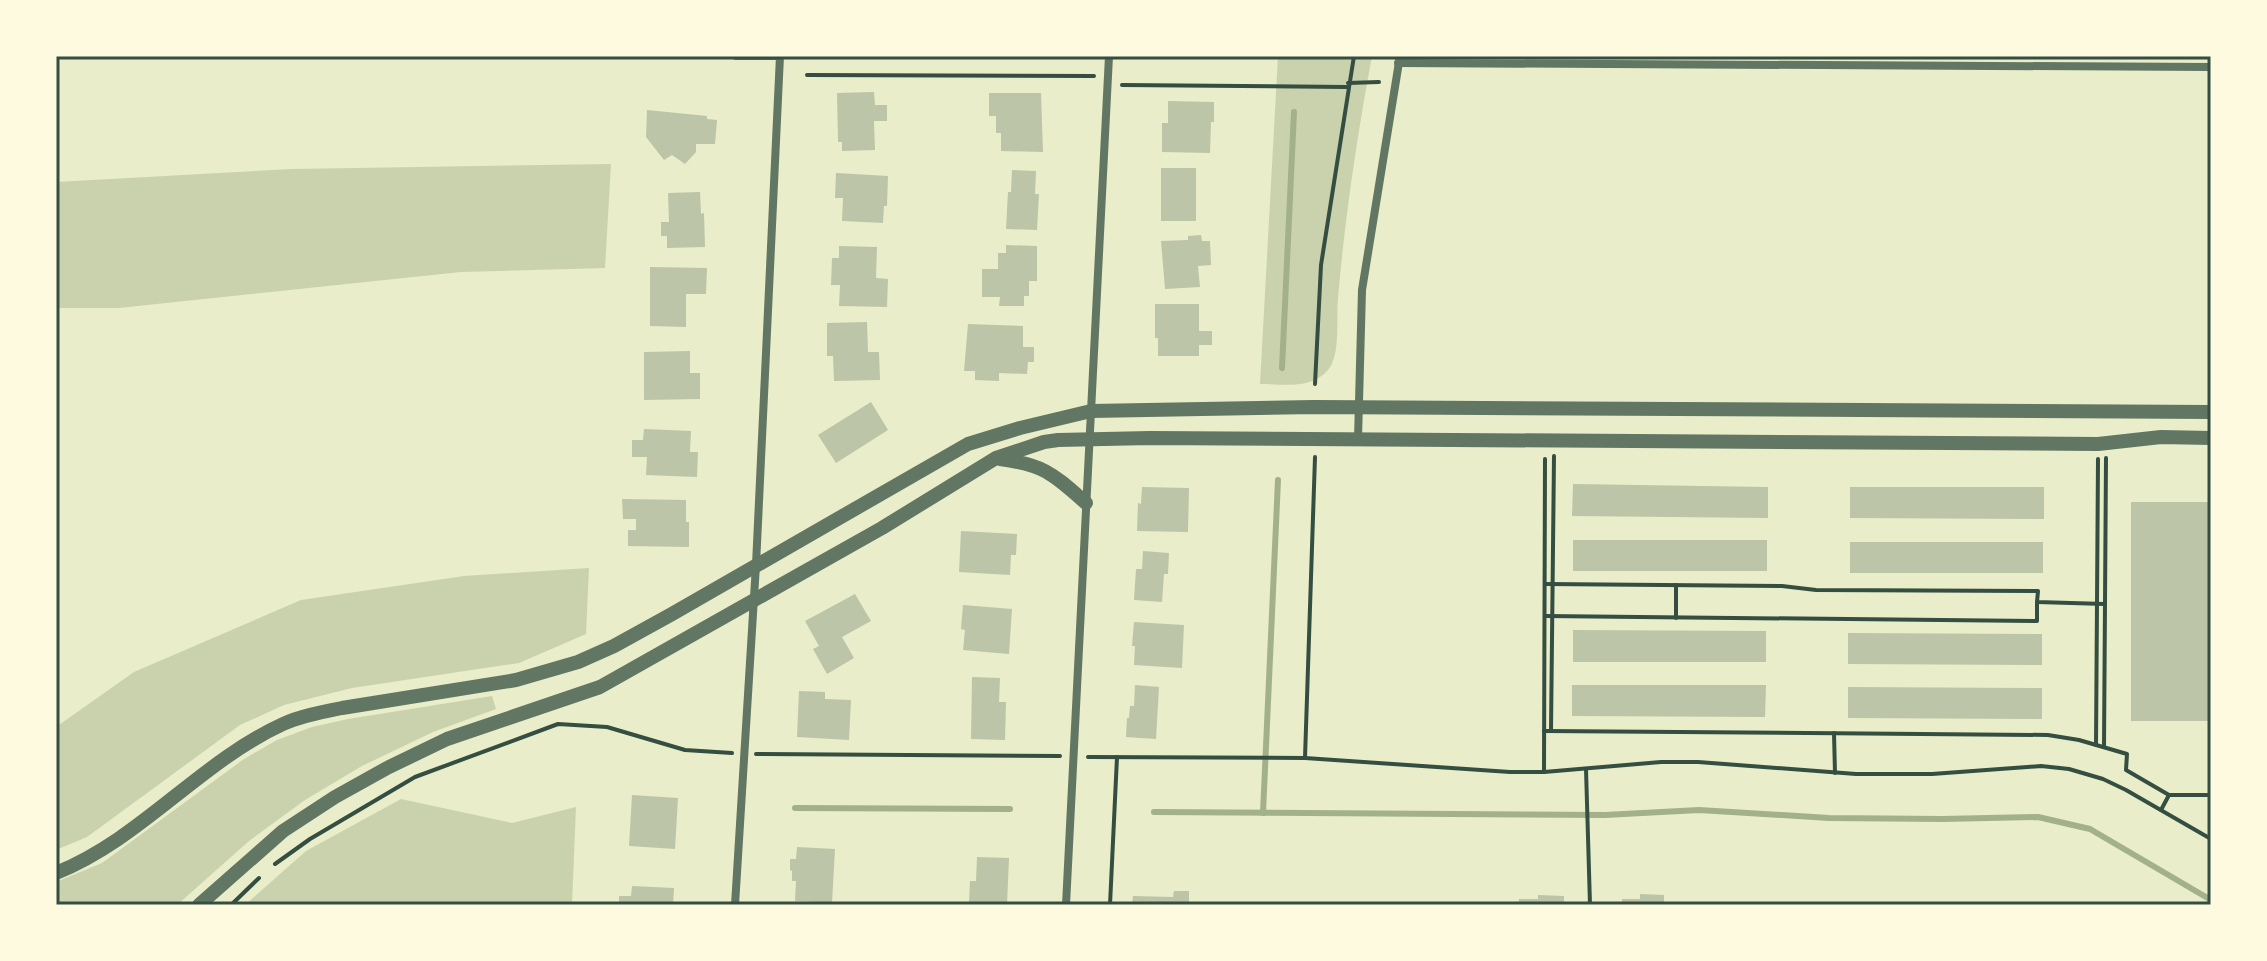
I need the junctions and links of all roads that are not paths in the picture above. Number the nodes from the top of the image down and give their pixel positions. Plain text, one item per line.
1 (736, 56) edge
2 (780, 56) edge
3 (1109, 56) edge
4 (1399, 60) edge
5 (2211, 67) edge
6 (1358, 407) junction
7 (1091, 411) junction
8 (2211, 412) edge
9 (2211, 438) edge
10 (1090, 439) junction
11 (1358, 439) junction
12 (996, 458) junction
13 (1086, 503) junction
14 (756, 565) junction
15 (753, 600) junction
16 (56, 873) edge
17 (199, 905) edge
18 (735, 905) edge
19 (1066, 905) edge

1 - 2 street
2 - 14 street
3 - 7 street
4 - 5 street
4 - 6 street
6 - 7 street
6 - 8 street
6 - 11 street
7 - 10 street
7 - 14 street
9 - 11 street
10 - 11 street
10 - 12 street
10 - 13 street
12 - 13 street
12 - 15 street
13 - 19 street
14 - 15 street
14 - 16 street
15 - 17 street
15 - 18 street

